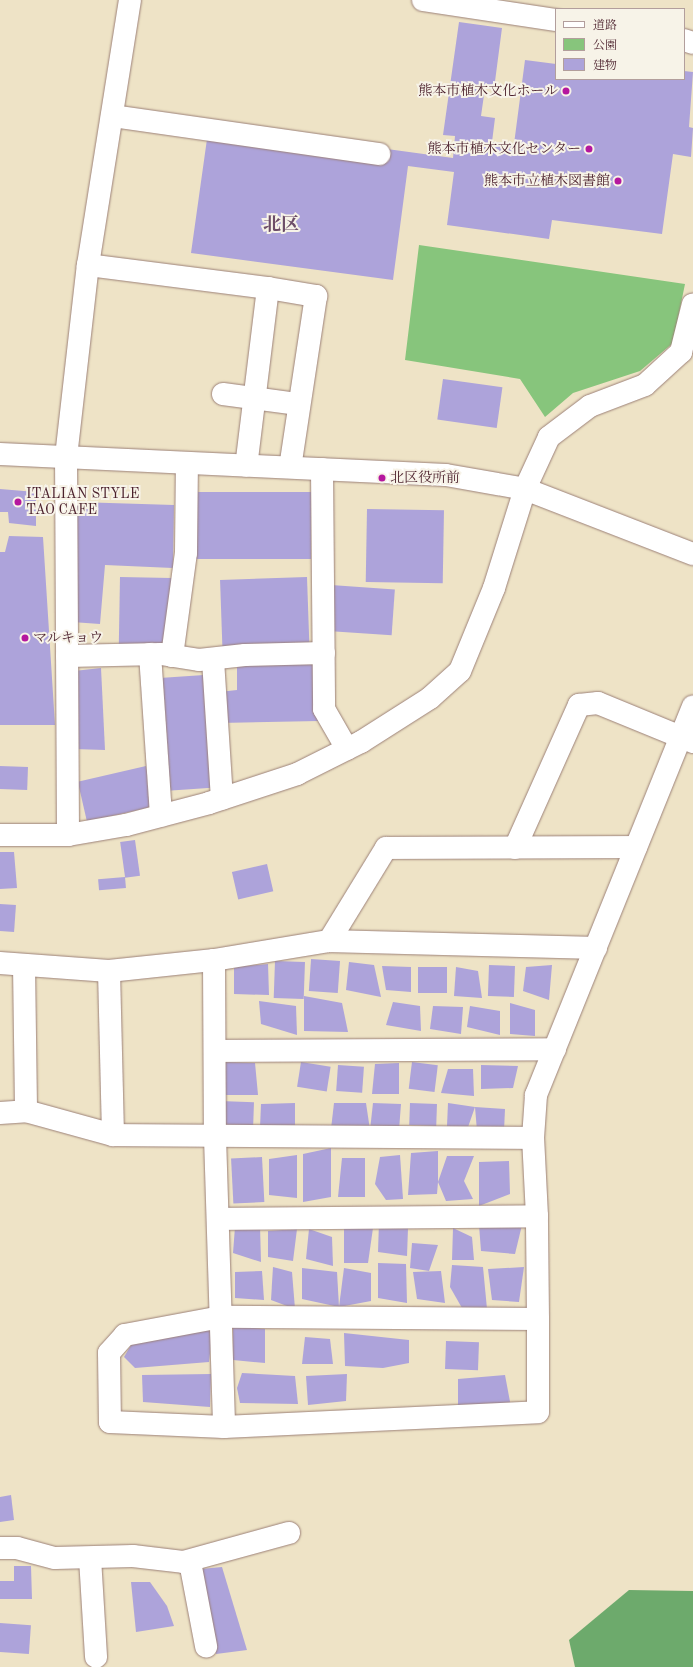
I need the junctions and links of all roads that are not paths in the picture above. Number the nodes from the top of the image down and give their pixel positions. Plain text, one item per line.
1 (130, 0) edge
2 (423, 0) edge
3 (555, 20) edge
4 (112, 116) junction
5 (379, 154) dead end
6 (88, 265) junction
7 (268, 288) junction
8 (693, 304) edge
9 (223, 394) dead end
10 (253, 399) junction
11 (298, 404) junction
12 (0, 454) edge
13 (66, 457) junction
14 (187, 463) junction
15 (246, 466) junction
16 (290, 467) junction
17 (322, 469) junction
18 (524, 489) junction
19 (693, 554) edge
20 (324, 653) junction
21 (150, 654) junction
22 (67, 656) junction
23 (172, 656) junction
24 (212, 660) junction
25 (693, 706) edge
26 (687, 740) edge
27 (347, 749) junction
28 (222, 799) junction
29 (161, 816) junction
30 (0, 834) edge
31 (68, 835) junction
32 (636, 847) junction
33 (515, 848) junction
34 (329, 941) junction
35 (596, 948) junction
36 (214, 960) junction
37 (0, 963) edge
38 (24, 965) junction
39 (109, 971) junction
40 (555, 1050) junction
41 (216, 1051) junction
42 (26, 1111) junction
43 (0, 1113) edge
44 (113, 1135) junction
45 (215, 1137) junction
46 (533, 1138) junction
47 (537, 1216) junction
48 (219, 1219) junction
49 (221, 1316) junction
50 (538, 1318) junction
51 (224, 1427) junction
52 (288, 1533) dead end
53 (0, 1548) edge
54 (90, 1558) junction
55 (190, 1562) junction
56 (206, 1646) dead end
57 (96, 1657) dead end

1 - 4 street
2 - 3 street
4 - 5 street
4 - 6 street
6 - 7 street
6 - 13 street
7 - 10 street
7 - 11 street
8 - 18 street
9 - 10 street
10 - 11 street
10 - 15 street
11 - 16 street
12 - 13 street
13 - 14 street
13 - 22 street
14 - 15 street
14 - 23 street
15 - 16 street
16 - 17 street
17 - 18 street
17 - 20 street
18 - 19 street
18 - 27 street
20 - 24 street
20 - 27 street
21 - 22 street
21 - 23 street
21 - 29 street
22 - 31 street
23 - 24 street
24 - 28 street
25 - 26 street
26 - 32 street
26 - 33 street
27 - 28 street
28 - 29 street
29 - 31 street
30 - 31 street
32 - 33 street
32 - 35 street
33 - 34 street
34 - 35 street
34 - 36 street
35 - 40 street
36 - 39 street
36 - 41 street
37 - 38 street
38 - 39 street
38 - 42 street
39 - 44 street
40 - 41 street
40 - 46 street
41 - 45 street
42 - 43 street
42 - 44 street
44 - 45 street
45 - 46 street
45 - 48 street
46 - 47 street
47 - 48 street
47 - 50 street
48 - 49 street
49 - 50 street
49 - 51 street
49 - 51 street
50 - 51 street
52 - 55 street
53 - 54 street
54 - 55 street
54 - 57 street
55 - 56 street

